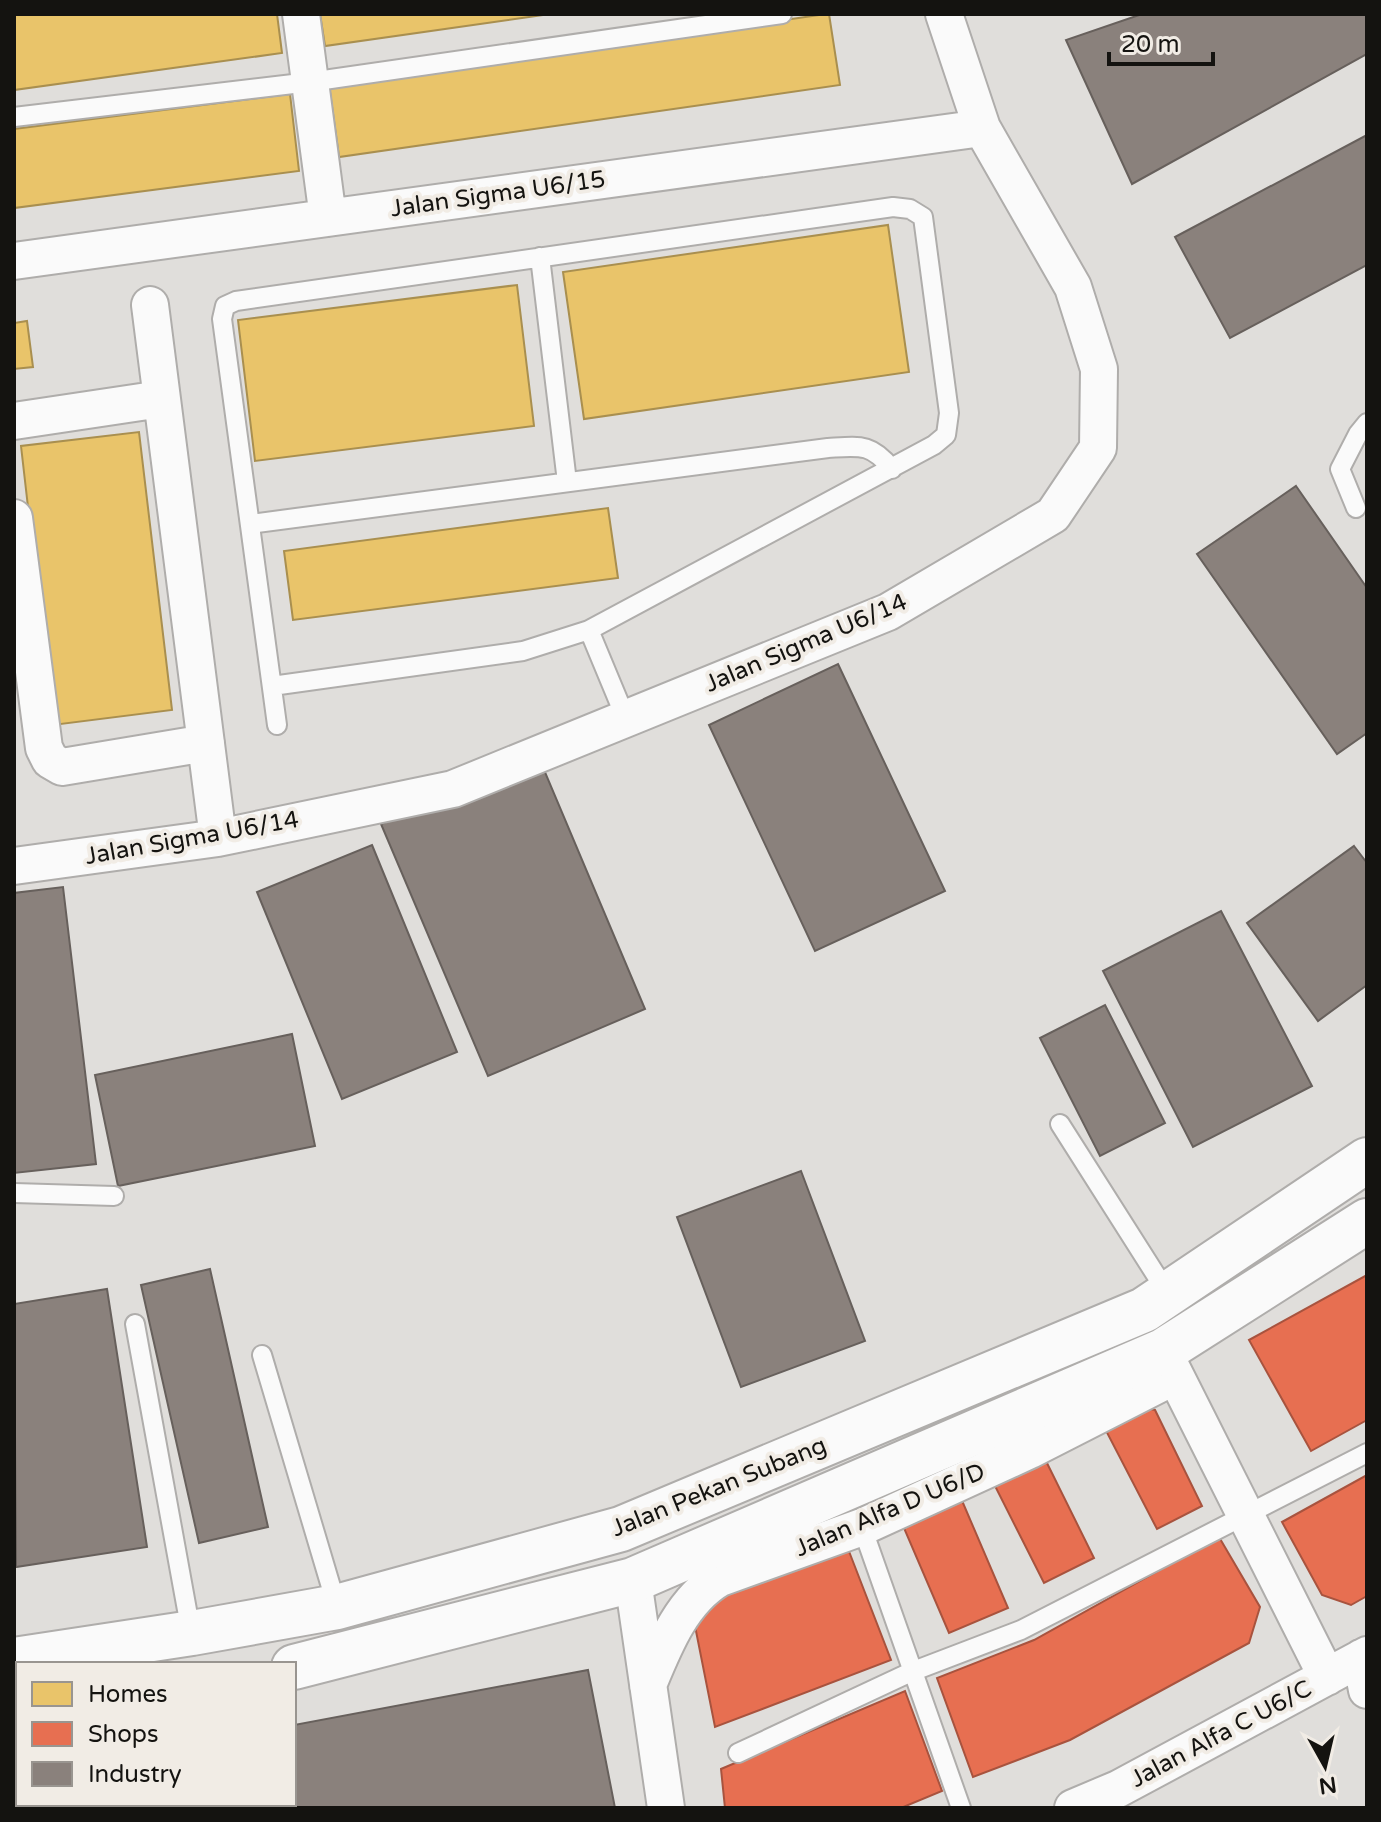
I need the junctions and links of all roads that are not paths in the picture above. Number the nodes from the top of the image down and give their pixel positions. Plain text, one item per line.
1 (301, 14) edge
2 (782, 14) edge
3 (944, 14) edge
4 (310, 82) junction
5 (14, 117) edge
6 (982, 128) junction
7 (328, 218) junction
8 (540, 257) junction
9 (14, 261) edge
10 (150, 305) dead end
11 (161, 399) junction
12 (14, 421) edge
13 (1367, 423) edge
14 (892, 469) junction
15 (567, 482) junction
16 (1356, 508) dead end
17 (14, 518) edge
18 (250, 524) junction
19 (589, 630) junction
20 (272, 686) junction
21 (626, 719) junction
22 (277, 725) dead end
23 (206, 743) junction
24 (218, 838) junction
25 (14, 866) edge
26 (1060, 1124) dead end
27 (1367, 1160) edge
28 (14, 1193) edge
29 (114, 1196) dead end
30 (1367, 1221) edge
31 (1168, 1294) junction
32 (135, 1324) dead end
33 (262, 1355) dead end
34 (1169, 1363) junction
35 (1367, 1453) edge
36 (1245, 1516) junction
37 (862, 1527) junction
38 (633, 1580) junction
39 (337, 1607) junction
40 (192, 1633) junction
41 (14, 1660) edge
42 (296, 1666) edge
43 (1365, 1668) edge
44 (911, 1672) junction
45 (1327, 1677) junction
46 (648, 1685) junction
47 (738, 1753) dead end
48 (1119, 1799) edge
49 (666, 1808) edge
50 (961, 1808) edge
51 (1073, 1808) edge

1 - 4 street
2 - 4 lane
3 - 6 street, Jalan Sigma U6/14
4 - 5 lane
4 - 7 street
6 - 7 street, Jalan Sigma U6/15
6 - 21 street, Jalan Sigma U6/14
7 - 9 street, Jalan Sigma U6/15
8 - 14 lane
8 - 15 lane
8 - 18 lane
10 - 11 street
11 - 12 street
11 - 23 street
13 - 16 lane
14 - 15 lane
14 - 19 lane
15 - 18 lane
17 - 23 street
18 - 20 lane
19 - 20 lane
19 - 21 lane
20 - 22 lane
21 - 24 street, Jalan Sigma U6/14
23 - 24 street
24 - 25 street, Jalan Sigma U6/14
26 - 31 lane
27 - 31 main road, Jalan Pekan Subang
28 - 29 lane
30 - 34 main road, Jalan Pekan Subang
31 - 39 main road, Jalan Pekan Subang
32 - 40 lane
33 - 39 lane
34 - 36 street
34 - 37 street, Jalan Alfa D U6/D
34 - 38 main road, Jalan Pekan Subang
35 - 36 lane
36 - 44 lane
36 - 45 street
37 - 44 lane
37 - 46 street, Jalan Alfa D U6/D
38 - 42 main road, Jalan Pekan Subang
38 - 46 street
39 - 40 main road, Jalan Pekan Subang
40 - 41 main road, Jalan Pekan Subang
43 - 45 street, Jalan Alfa C U6/C
44 - 47 lane
44 - 50 lane
45 - 48 street, Jalan Alfa C U6/C
46 - 49 street
48 - 51 street, Jalan Alfa C U6/C

